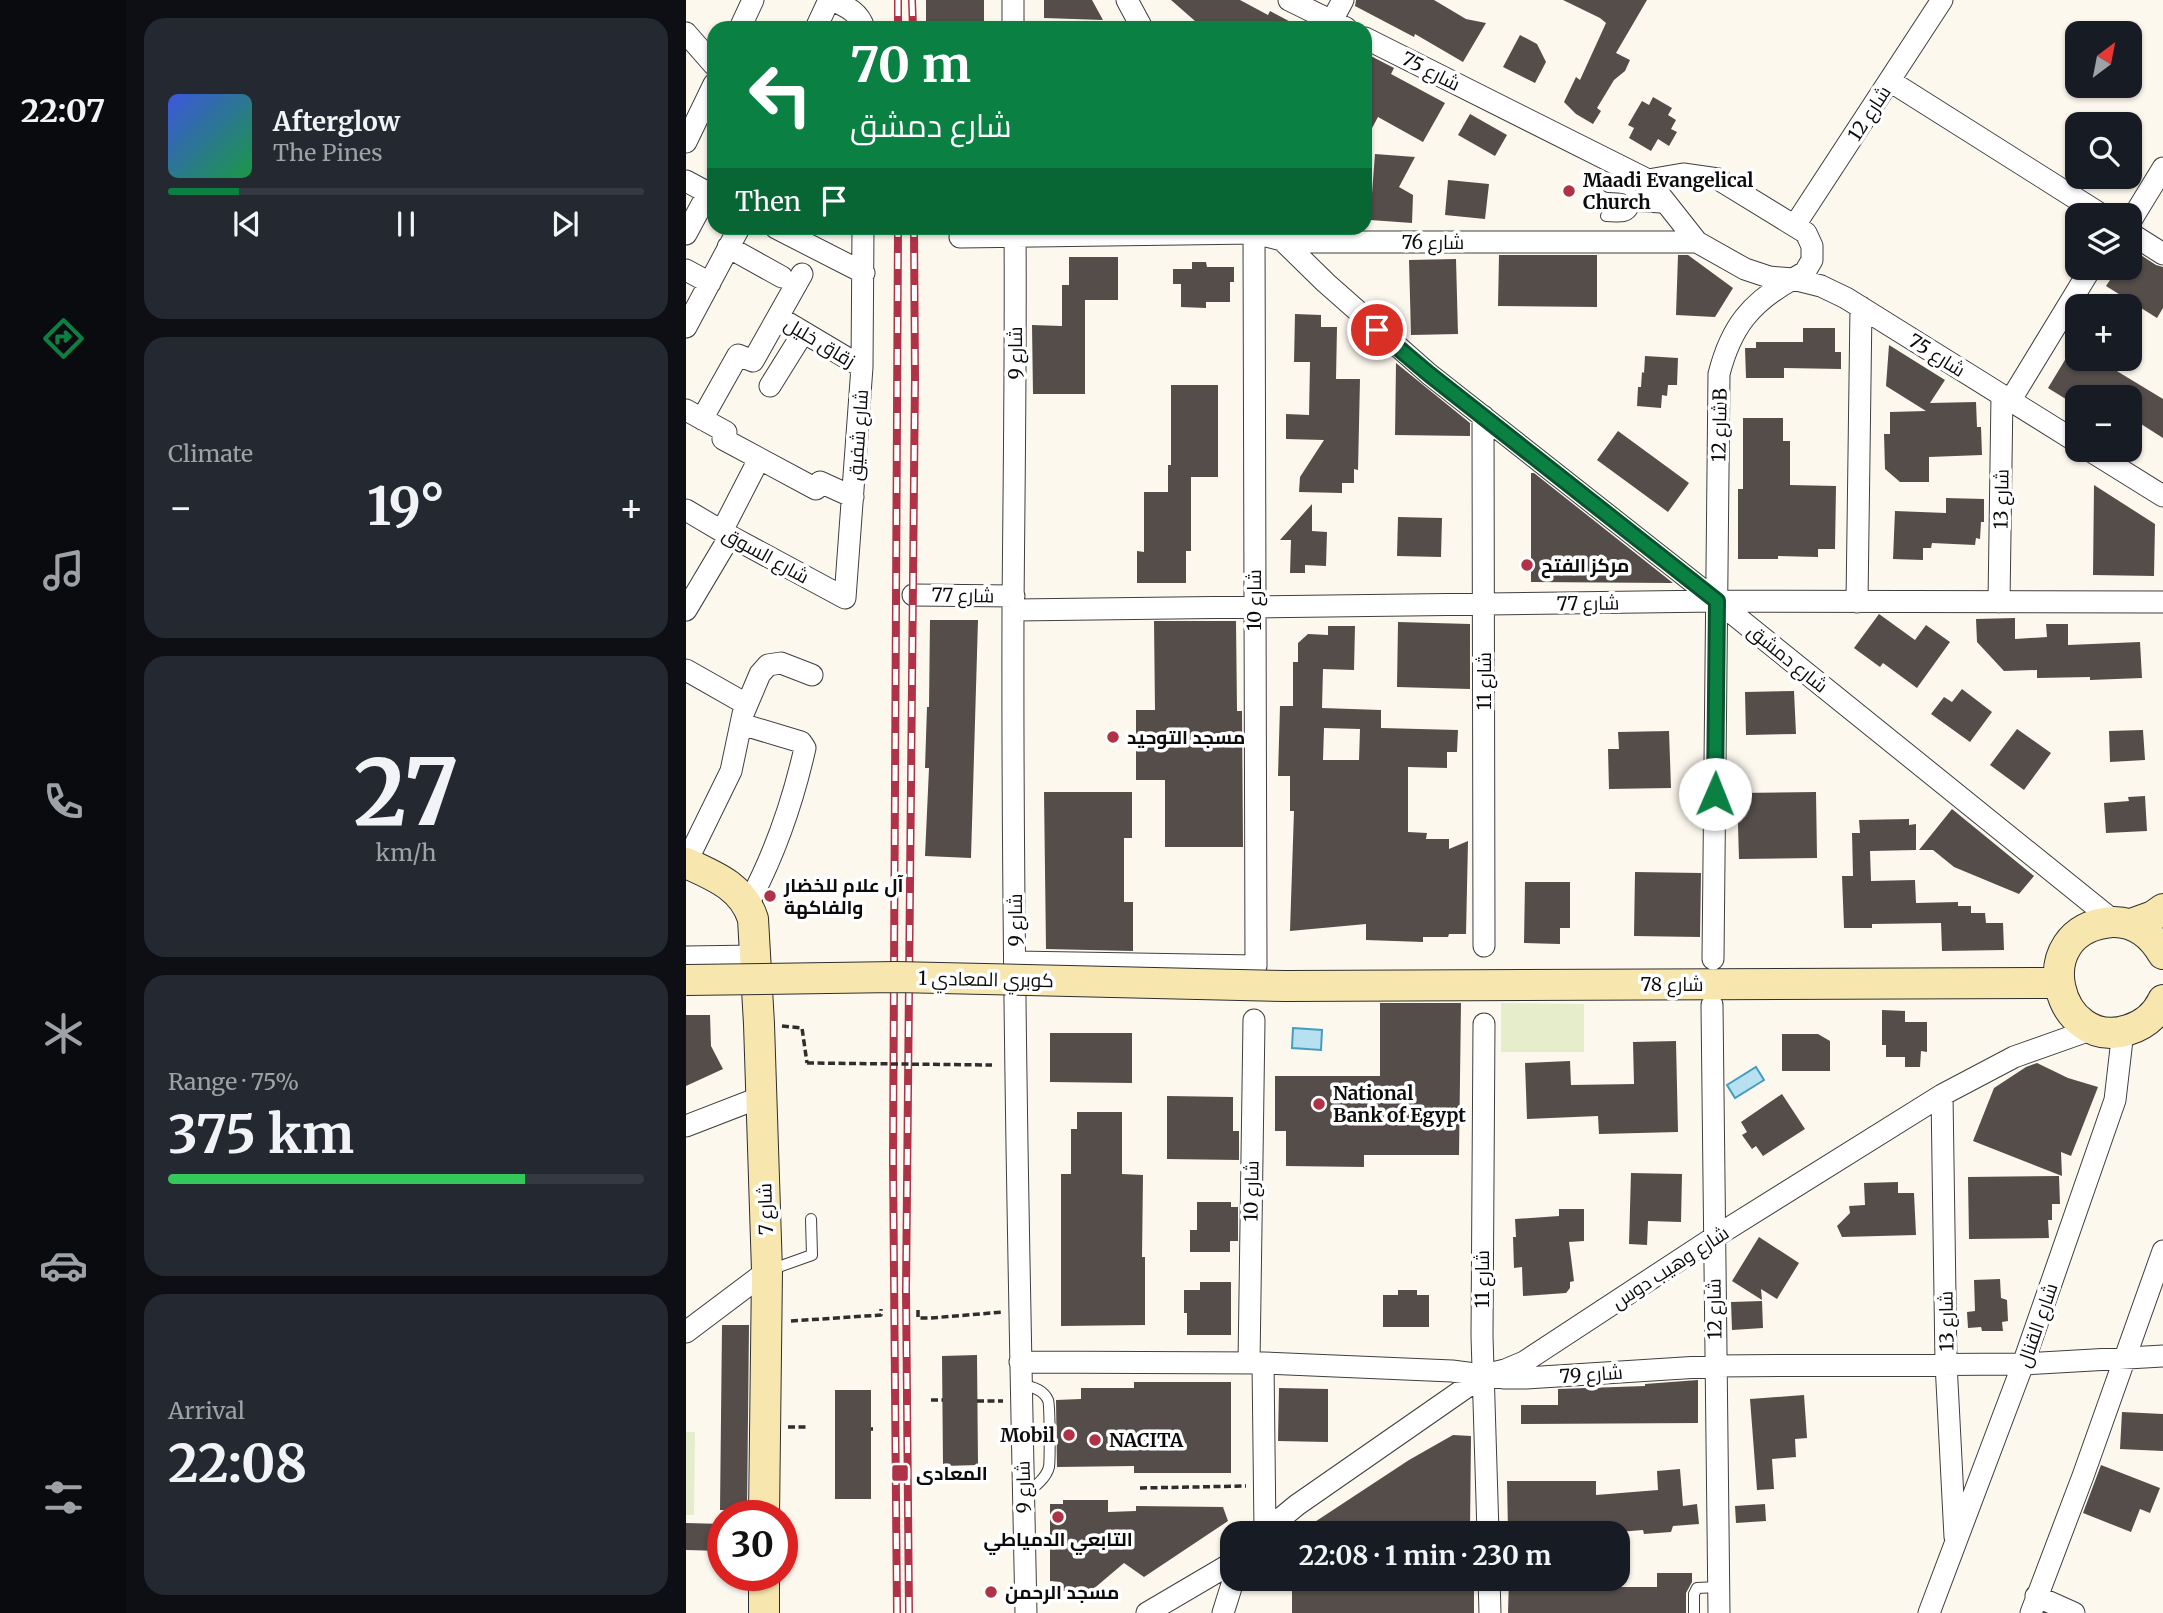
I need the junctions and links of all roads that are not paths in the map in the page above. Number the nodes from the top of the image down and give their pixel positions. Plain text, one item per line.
1 (753, 0) edge
2 (830, 0) edge
3 (1013, 0) edge
4 (1127, 0) edge
5 (1289, 0) edge
6 (1343, 0) edge
7 (1942, 0) edge
8 (743, 21) edge
9 (820, 21) edge
10 (862, 21) edge
11 (1013, 21) edge
12 (1138, 21) edge
13 (1327, 21) edge
14 (1337, 21) edge
15 (1372, 41) edge
16 (689, 45) edge
17 (707, 59) edge
18 (1890, 81) junction
19 (707, 110) edge
20 (686, 142) edge
21 (2163, 168) edge
22 (1648, 180) junction
23 (686, 181) edge
24 (1608, 187) dead end
25 (707, 192) edge
26 (707, 200) edge
27 (2083, 203) edge
28 (2142, 203) edge
29 (1634, 206) junction
30 (1670, 208) junction
31 (1606, 216) dead end
32 (1795, 225) junction
33 (686, 234) edge
34 (735, 235) edge
35 (790, 235) edge
36 (863, 235) edge
37 (982, 235) edge
38 (1015, 235) edge
39 (1270, 235) edge
40 (1271, 235) edge
41 (1274, 235) edge
42 (960, 237) dead end
43 (2142, 241) edge
44 (1697, 242) junction
45 (728, 247) junction
46 (2163, 254) edge
47 (686, 270) edge
48 (864, 273) junction
49 (1793, 279) junction
50 (2083, 280) edge
51 (710, 283) junction
52 (1861, 307) junction
53 (778, 317) junction
54 (686, 327) edge
55 (803, 333) junction
56 (862, 367) junction
57 (771, 386) dead end
58 (2006, 398) junction
59 (694, 414) edge
60 (1483, 416) junction
61 (2065, 435) edge
62 (759, 458) junction
63 (2109, 462) edge
64 (2163, 495) edge
65 (853, 497) junction
66 (686, 510) edge
67 (726, 533) junction
68 (913, 595) dead end
69 (846, 596) joint
70 (1717, 601) junction
71 (1857, 602) junction
72 (2000, 602) junction
73 (2163, 602) edge
74 (1013, 603) junction
75 (1483, 604) junction
76 (1254, 606) junction
77 (686, 610) edge
78 (686, 670) edge
79 (812, 675) dead end
80 (743, 714) junction
81 (686, 863) edge
82 (748, 904) junction
83 (2163, 909) edge
84 (2123, 923) junction
85 (1484, 946) dead end
86 (2163, 954) edge
87 (756, 956) junction
88 (686, 957) edge
89 (1713, 959) dead end
90 (1015, 962) junction
91 (686, 980) edge
92 (2058, 983) junction
93 (1286, 986) joint
94 (757, 991) junction
95 (686, 992) edge
96 (2163, 1000) edge
97 (1712, 1005) dead end
98 (1254, 1020) dead end
99 (1484, 1024) dead end
100 (2093, 1028) junction
101 (2123, 1031) junction
102 (1942, 1095) junction
103 (761, 1097) junction
104 (686, 1126) edge
105 (811, 1219) dead end
106 (1713, 1238) junction
107 (2163, 1251) edge
108 (767, 1270) junction
109 (686, 1332) edge
110 (2163, 1356) edge
111 (2124, 1357) junction
112 (1020, 1362) junction
113 (1256, 1363) junction
114 (1946, 1363) junction
115 (2023, 1364) junction
116 (1715, 1366) junction
117 (1484, 1375) junction
118 (764, 1500) edge
119 (1264, 1521) edge
120 (1277, 1521) edge
121 (1488, 1521) edge
122 (1955, 1546) junction
123 (1220, 1570) edge
124 (1718, 1587) junction
125 (764, 1591) edge
126 (1230, 1591) edge
127 (1489, 1591) edge
128 (2034, 1604) edge
129 (764, 1613) edge
130 (1026, 1613) edge
131 (1147, 1613) edge
132 (1223, 1613) edge
133 (1490, 1613) edge
134 (1694, 1613) edge
135 (1718, 1613) edge
136 (1929, 1613) edge
137 (2074, 1613) edge

1 - 8 street
2 - 9 street
2 - 10 street
3 - 11 street
4 - 12 street
5 - 13 street
6 - 14 street
7 - 18 street, شارع 12
15 - 22 street, شارع 75
16 - 17 street
18 - 27 street
18 - 32 street, شارع 12
19 - 20 street
21 - 28 street
22 - 30 street, شارع 75
22 - 32 street
23 - 25 street
24 - 29 lane
26 - 33 street
29 - 30 lane
29 - 31 lane
30 - 44 street, شارع 75
32 - 49 street
34 - 45 street
35 - 48 street
36 - 48 street, شارع شفيق
37 - 42 street, شارع 76
38 - 74 street, شارع 9
39 - 76 street, شارع 10
40 - 60 street, شارع دمشق
41 - 44 street, شارع 76
43 - 46 street
44 - 49 street, شارع 75
45 - 51 street
45 - 53 street
47 - 51 street
48 - 56 street, شارع شفيق
49 - 52 street, شارع 75
49 - 70 street, شارع 12B
50 - 58 street
51 - 54 street
52 - 58 street, شارع 75
52 - 71 street
53 - 55 street, زقاق خليل
53 - 59 street
55 - 56 street, زقاق خليل
55 - 57 street
56 - 65 street, شارع شفيق
58 - 61 street, شارع 75
58 - 72 street, شارع 13
59 - 62 street
60 - 70 street, شارع دمشق
60 - 75 street, شارع 11
62 - 65 street
62 - 67 street
63 - 64 street
65 - 69 street, شارع شفيق
66 - 67 street, شارع السوق
67 - 69 street, شارع السوق
67 - 77 street
68 - 74 street, شارع 77
70 - 71 street, شارع 77
70 - 75 street, شارع 77
70 - 84 street, شارع دمشق
70 - 89 street
71 - 72 street, شارع 77
72 - 73 street, شارع 77
74 - 76 street, شارع 77
74 - 90 street, شارع 9
75 - 76 street, شارع 77
75 - 85 street, شارع 11
76 - 90 street, شارع 10
78 - 80 street
79 - 80 street
80 - 81 street
80 - 82 street
81 - 82 street
82 - 87 street, شارع 7
83 - 84 street
84 - 86 street
84 - 92 street
87 - 88 street
87 - 94 street, شارع 7
90 - 112 street, شارع 9
91 - 93 street, كوبري المعادي 1, bridge
92 - 93 street, شارع 78
92 - 100 street
94 - 95 street
94 - 103 street, شارع 7
96 - 101 street
97 - 106 street, شارع 12
98 - 113 street, شارع 10
99 - 117 street, شارع 11
100 - 101 street
100 - 102 street, شارع وهيب دوس
101 - 115 street, شارع القنال
102 - 106 street, شارع وهيب دوس
102 - 114 street, شارع 13
103 - 104 street
103 - 108 street, شارع 7
105 - 108 lane
106 - 116 street, شارع 12
106 - 117 street, شارع وهيب دوس
107 - 111 street
108 - 109 street
108 - 118 street, شارع 7
110 - 111 street, شارع 79
111 - 115 street, شارع 79
111 - 128 street
112 - 113 street, شارع 79
112 - 130 street, شارع 9
113 - 117 street, شارع 79
113 - 119 street, شارع 10
114 - 115 street, شارع 79
114 - 116 street, شارع 79
114 - 122 street, شارع 13
115 - 122 street, شارع القنال
116 - 117 street, شارع 79
116 - 124 street, شارع 12
117 - 120 street, شارع وهيب دوس
117 - 121 street, شارع 11
122 - 136 street, شارع القنال
123 - 131 street
124 - 134 lane
124 - 135 street, شارع 12
125 - 129 street
126 - 132 street
127 - 133 street
128 - 137 street

